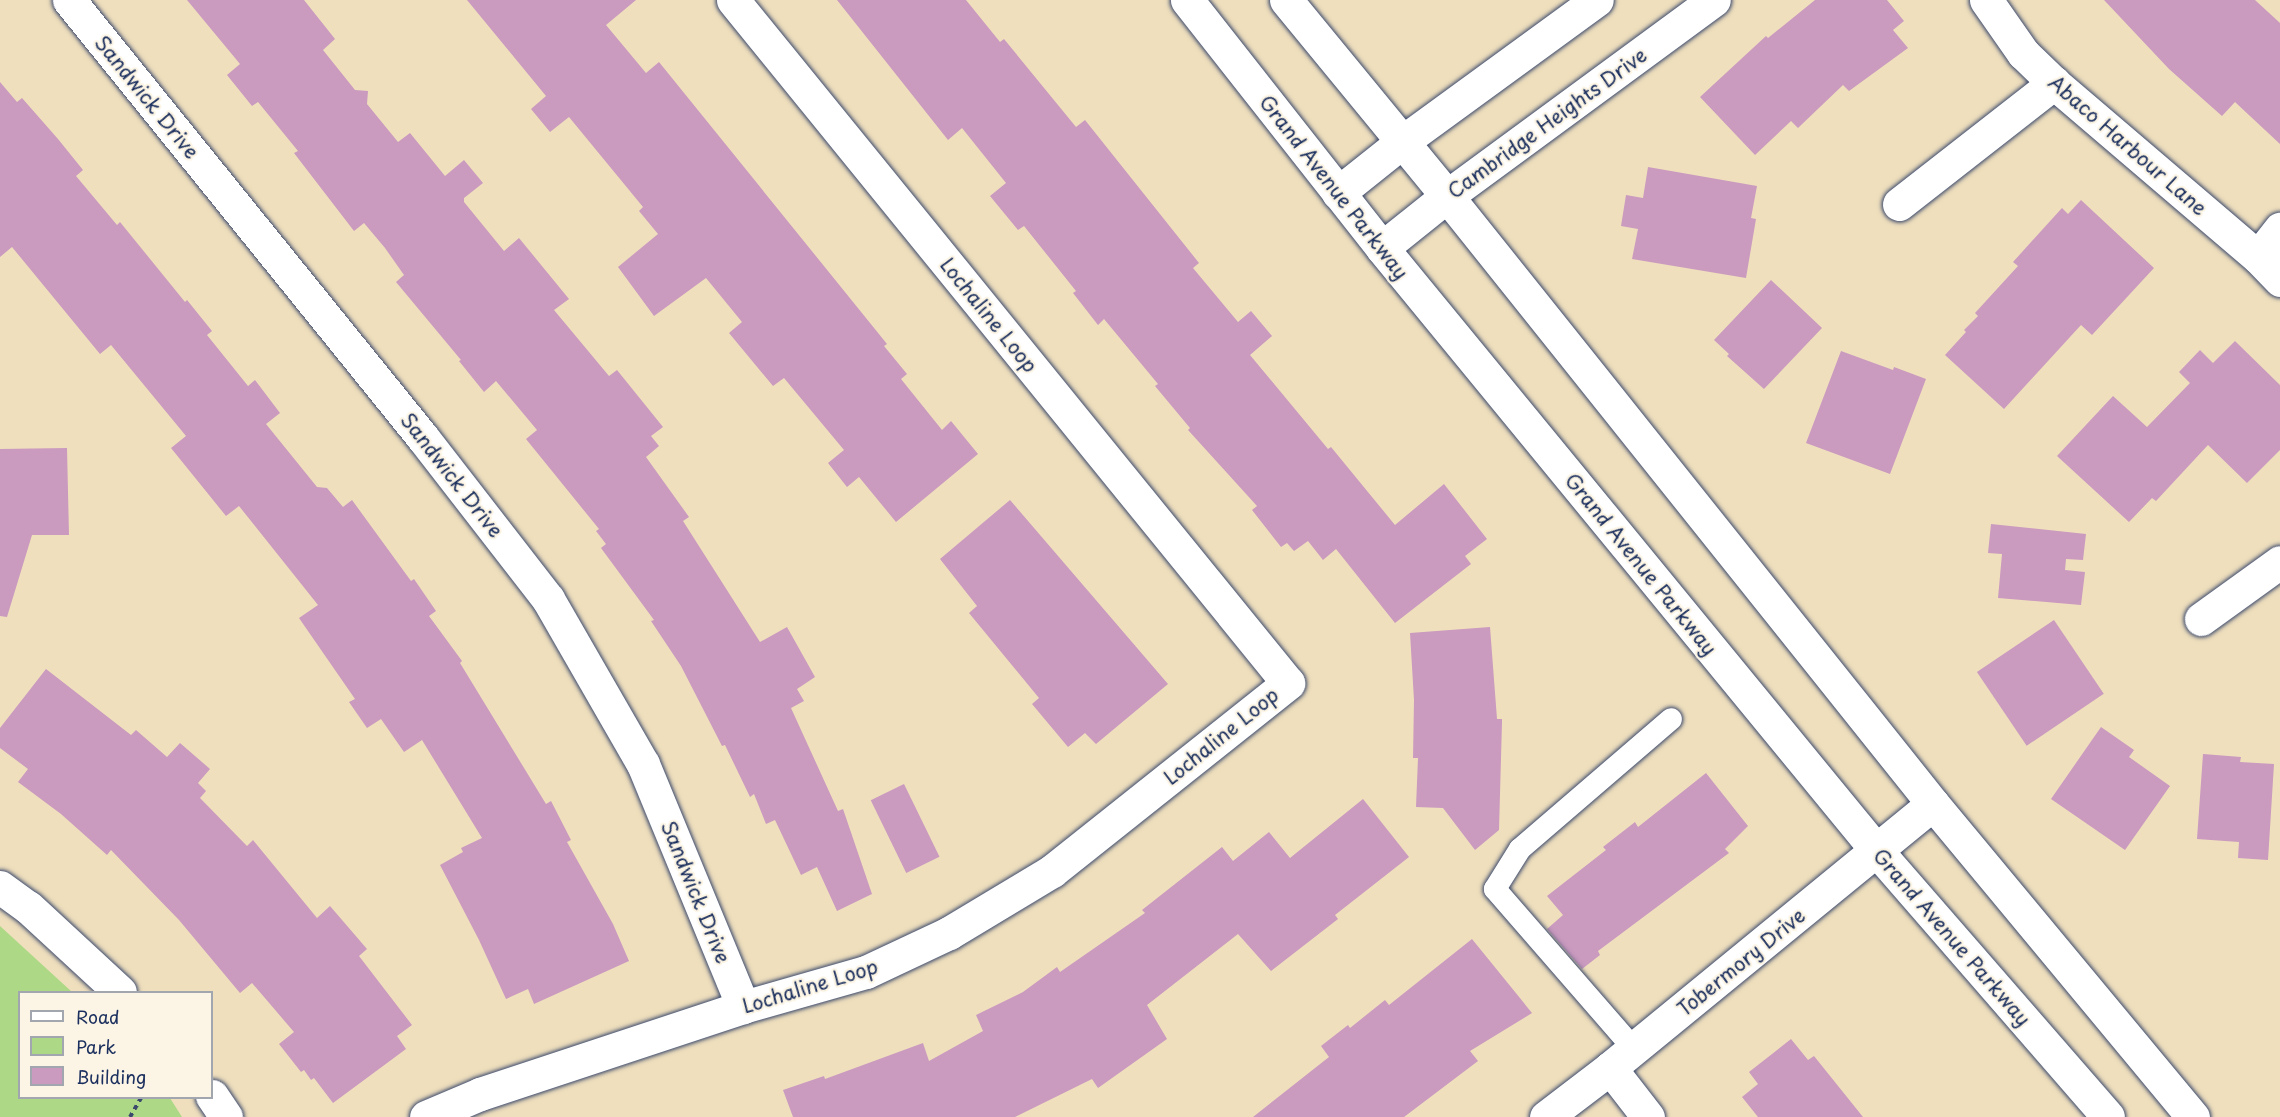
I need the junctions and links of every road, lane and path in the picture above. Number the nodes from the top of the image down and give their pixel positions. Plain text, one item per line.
1 (69, 0) edge
2 (733, 0) edge
3 (1187, 0) edge
4 (1286, 0) edge
5 (1598, 0) edge
6 (1714, 0) edge
7 (1986, 0) edge
8 (2054, 83) junction
9 (1402, 142) junction
10 (1338, 193) junction
11 (1447, 196) junction
12 (1899, 204) dead end
13 (2280, 229) edge
14 (1382, 248) junction
15 (2258, 257) junction
16 (2280, 280) edge
17 (2280, 562) edge
18 (2201, 619) dead end
19 (1671, 719) dead end
20 (1933, 804) junction
21 (1877, 851) junction
22 (0, 887) edge
23 (118, 991) edge
24 (743, 1007) junction
25 (1622, 1059) junction
26 (213, 1097) edge
27 (140, 1099) edge
28 (130, 1117) edge
29 (226, 1117) edge
30 (426, 1117) edge
31 (1546, 1117) edge
32 (1648, 1117) edge
33 (2108, 1117) edge
34 (2193, 1117) edge

1 - 24 street, Sandwick Drive
2 - 24 street, Lochaline Loop
3 - 10 street, Grand Avenue Parkway
4 - 9 street
5 - 9 street
6 - 11 street, Cambridge Heights Drive
7 - 8 street, Abaco Harbour Lane
8 - 12 street
8 - 15 street, Abaco Harbour Lane
9 - 10 street
9 - 11 street
10 - 14 street, Grand Avenue Parkway
11 - 14 street, Cambridge Heights Drive
11 - 20 street
13 - 15 street
14 - 21 street, Grand Avenue Parkway
15 - 16 street, Abaco Harbour Lane
17 - 18 street
19 - 25 lane
20 - 21 street, Tobermory Drive
20 - 34 street
21 - 25 street, Tobermory Drive
21 - 33 street, Grand Avenue Parkway
22 - 23 street
24 - 30 street, Lochaline Loop
25 - 31 street, Tobermory Drive
25 - 32 street
26 - 29 street
27 - 28 path

